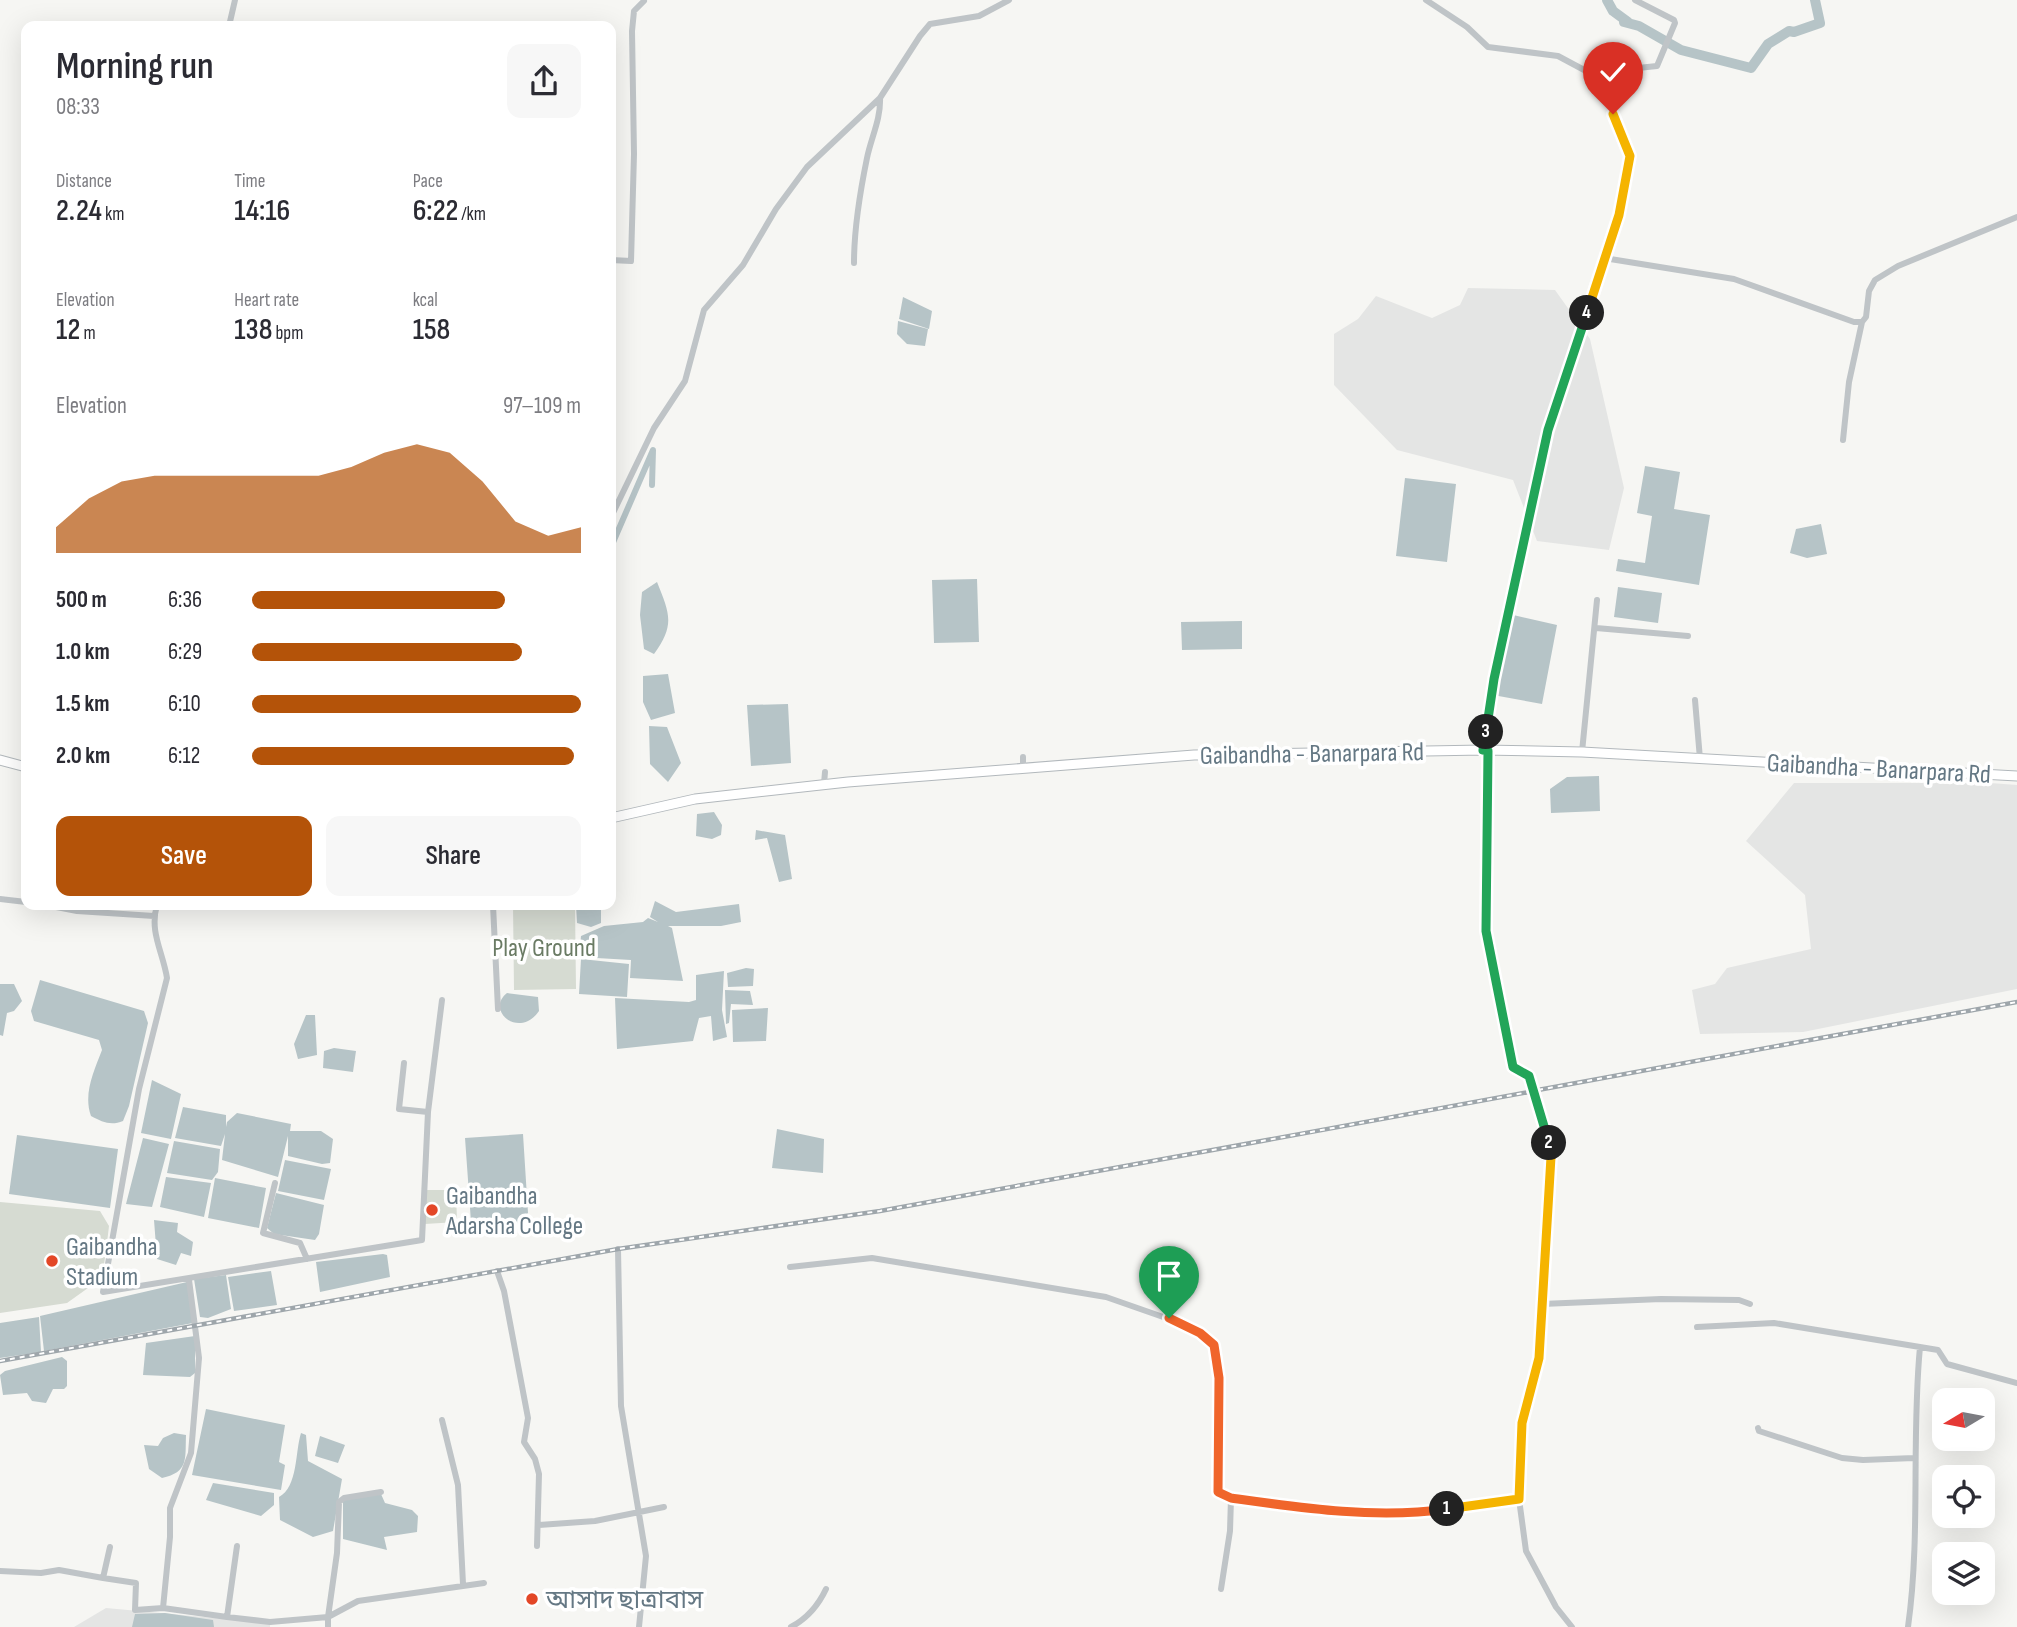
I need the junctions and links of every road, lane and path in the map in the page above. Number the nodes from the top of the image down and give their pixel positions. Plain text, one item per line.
1 (235, 0) edge
2 (1009, 0) edge
3 (1426, 0) edge
4 (1635, 0) edge
5 (644, 1) edge
6 (230, 21) edge
7 (1608, 82) dead end
8 (880, 98) junction
9 (2017, 217) edge
10 (1604, 258) junction
11 (616, 260) edge
12 (853, 262) dead end
13 (1861, 322) junction
14 (1843, 440) dead end
15 (616, 507) edge
16 (1597, 600) dead end
17 (1596, 628) junction
18 (1688, 636) dead end
19 (1695, 700) dead end
20 (1486, 750) junction
21 (1582, 752) junction
22 (1700, 758) junction
23 (0, 760) edge
24 (21, 766) edge
25 (825, 772) dead end
26 (2017, 776) edge
27 (824, 784) junction
28 (616, 817) edge
29 (0, 899) edge
30 (21, 901) edge
31 (72, 910) edge
32 (156, 910) edge
33 (493, 910) edge
34 (154, 916) junction
35 (442, 1000) dead end
36 (498, 1009) dead end
37 (404, 1063) dead end
38 (428, 1112) junction
39 (275, 1183) dead end
40 (618, 1249) dead end
41 (307, 1259) junction
42 (790, 1266) dead end
43 (497, 1271) dead end
44 (189, 1280) junction
45 (1542, 1304) junction
46 (1750, 1304) dead end
47 (1697, 1327) dead end
48 (1920, 1347) junction
49 (2017, 1383) edge
50 (442, 1420) dead end
51 (1758, 1428) dead end
52 (1914, 1458) junction
53 (381, 1492) dead end
54 (1231, 1498) junction
55 (1519, 1499) junction
56 (664, 1507) dead end
57 (638, 1513) junction
58 (539, 1525) junction
59 (237, 1546) dead end
60 (537, 1546) dead end
61 (110, 1547) dead end
62 (0, 1572) edge
63 (103, 1578) junction
64 (484, 1583) dead end
65 (463, 1584) junction
66 (826, 1589) dead end
67 (1221, 1589) dead end
68 (163, 1608) junction
69 (227, 1617) junction
70 (328, 1617) junction
71 (270, 1625) edge
72 (328, 1627) edge
73 (639, 1627) edge
74 (791, 1627) edge
75 (1572, 1627) edge
76 (1908, 1627) edge

1 - 6 street
2 - 8 street
3 - 4 street
5 - 11 street
7 - 10 street
8 - 12 street
8 - 15 street
9 - 13 street
10 - 13 street
10 - 20 street
13 - 14 street
16 - 17 street
17 - 18 street
17 - 21 street
19 - 22 street
20 - 21 main road, Gaibandha - Banarpara Rd
20 - 27 main road, Gaibandha - Banarpara Rd
20 - 45 street
21 - 22 main road, Gaibandha - Banarpara Rd
22 - 26 main road, Gaibandha - Banarpara Rd
23 - 24 main road
25 - 27 street
27 - 28 main road, Gaibandha - Banarpara Rd
29 - 30 street
31 - 34 street
32 - 34 street
33 - 36 street
34 - 44 street
35 - 38 street
37 - 38 street
38 - 41 street
39 - 41 street
40 - 57 street
41 - 44 street
42 - 54 street
43 - 58 street
44 - 68 street
45 - 46 street
45 - 55 street
47 - 48 street
48 - 49 street
48 - 52 street
50 - 65 street
51 - 52 street
52 - 76 street
53 - 70 street
54 - 55 street
54 - 67 street
55 - 75 street
56 - 57 street
57 - 58 street
57 - 73 street
58 - 60 street
59 - 69 street
61 - 63 street
62 - 63 street
63 - 68 street
64 - 65 street
65 - 70 street
66 - 74 street
68 - 69 street
69 - 71 street
70 - 71 street
70 - 72 street

